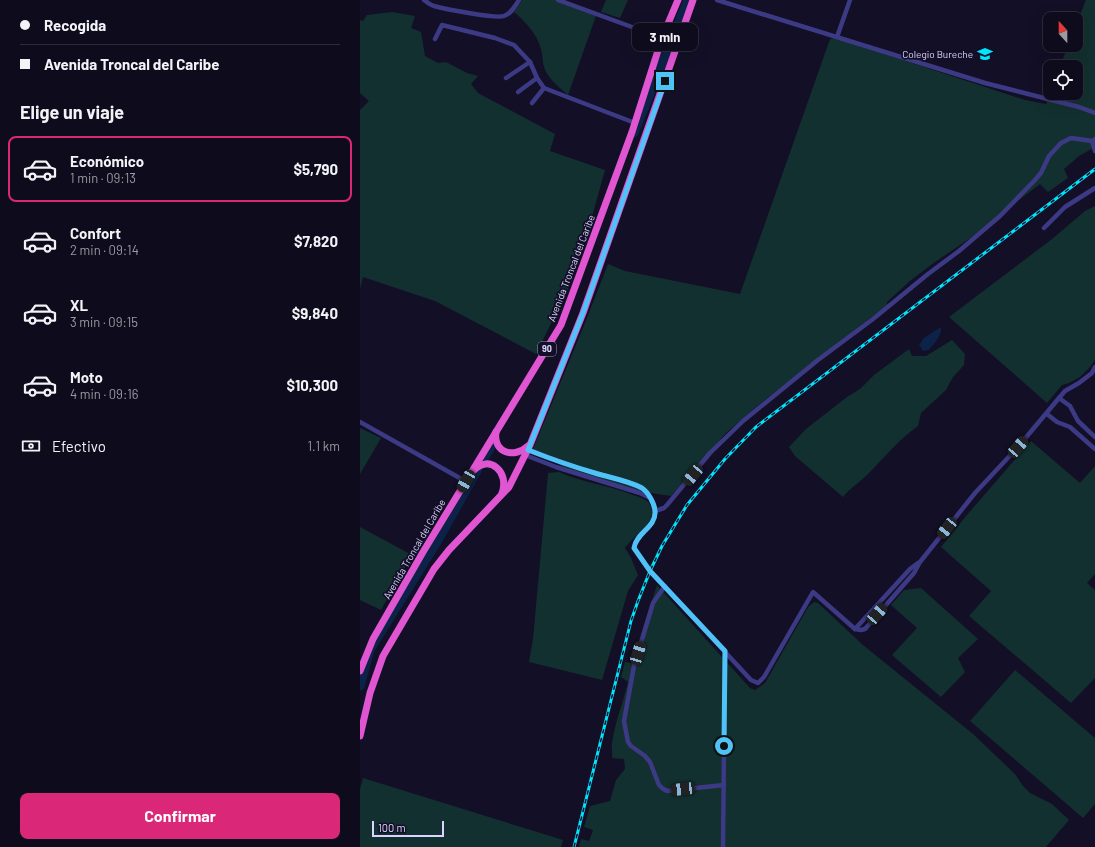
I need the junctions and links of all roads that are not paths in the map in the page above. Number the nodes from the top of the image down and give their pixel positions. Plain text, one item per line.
1 (419, 0) edge
2 (424, 0) edge
3 (519, 0) edge
4 (558, 0) edge
5 (678, 0) edge
6 (693, 0) edge
7 (717, 0) edge
8 (850, 0) edge
9 (837, 37) junction
10 (662, 38) junction
11 (435, 39) dead end
12 (530, 62) junction
13 (506, 78) dead end
14 (537, 78) junction
15 (544, 88) junction
16 (518, 92) dead end
17 (532, 103) dead end
18 (1095, 113) edge
19 (635, 123) junction
20 (1094, 140) edge
21 (1095, 151) edge
22 (1095, 188) edge
23 (1044, 228) dead end
24 (1095, 367) edge
25 (1059, 398) junction
26 (1046, 414) junction
27 (360, 422) edge
28 (496, 431) junction
29 (1095, 437) edge
30 (1095, 449) edge
31 (528, 450) junction
32 (466, 481) junction
33 (500, 497) junction
34 (655, 511) junction
35 (665, 586) junction
36 (725, 651) junction
37 (360, 671) edge
38 (360, 736) edge
39 (724, 785) junction
40 (723, 847) edge

1 - 2 street
2 - 3 street
4 - 10 street
5 - 10 highway, Avenida Troncal del Caribe / 90
6 - 31 highway, 90
7 - 9 street
8 - 9 street
9 - 18 street
10 - 19 highway, Avenida Troncal del Caribe / 90
11 - 12 street
12 - 13 street
12 - 14 street
14 - 15 street
14 - 16 street
15 - 17 street
15 - 19 street
19 - 28 highway, Avenida Troncal del Caribe / 90
20 - 21 street
20 - 34 street
22 - 23 street
24 - 25 street
25 - 26 street
25 - 29 street
26 - 30 street
26 - 36 street
27 - 32 street
28 - 31 highway
28 - 32 highway, Avenida Troncal del Caribe / 90
31 - 33 highway, 90
31 - 34 street
32 - 33 highway
32 - 37 highway, Avenida Troncal del Caribe / 90
33 - 38 highway, 90
34 - 35 street
35 - 36 street
35 - 39 street
36 - 39 street
39 - 40 street

